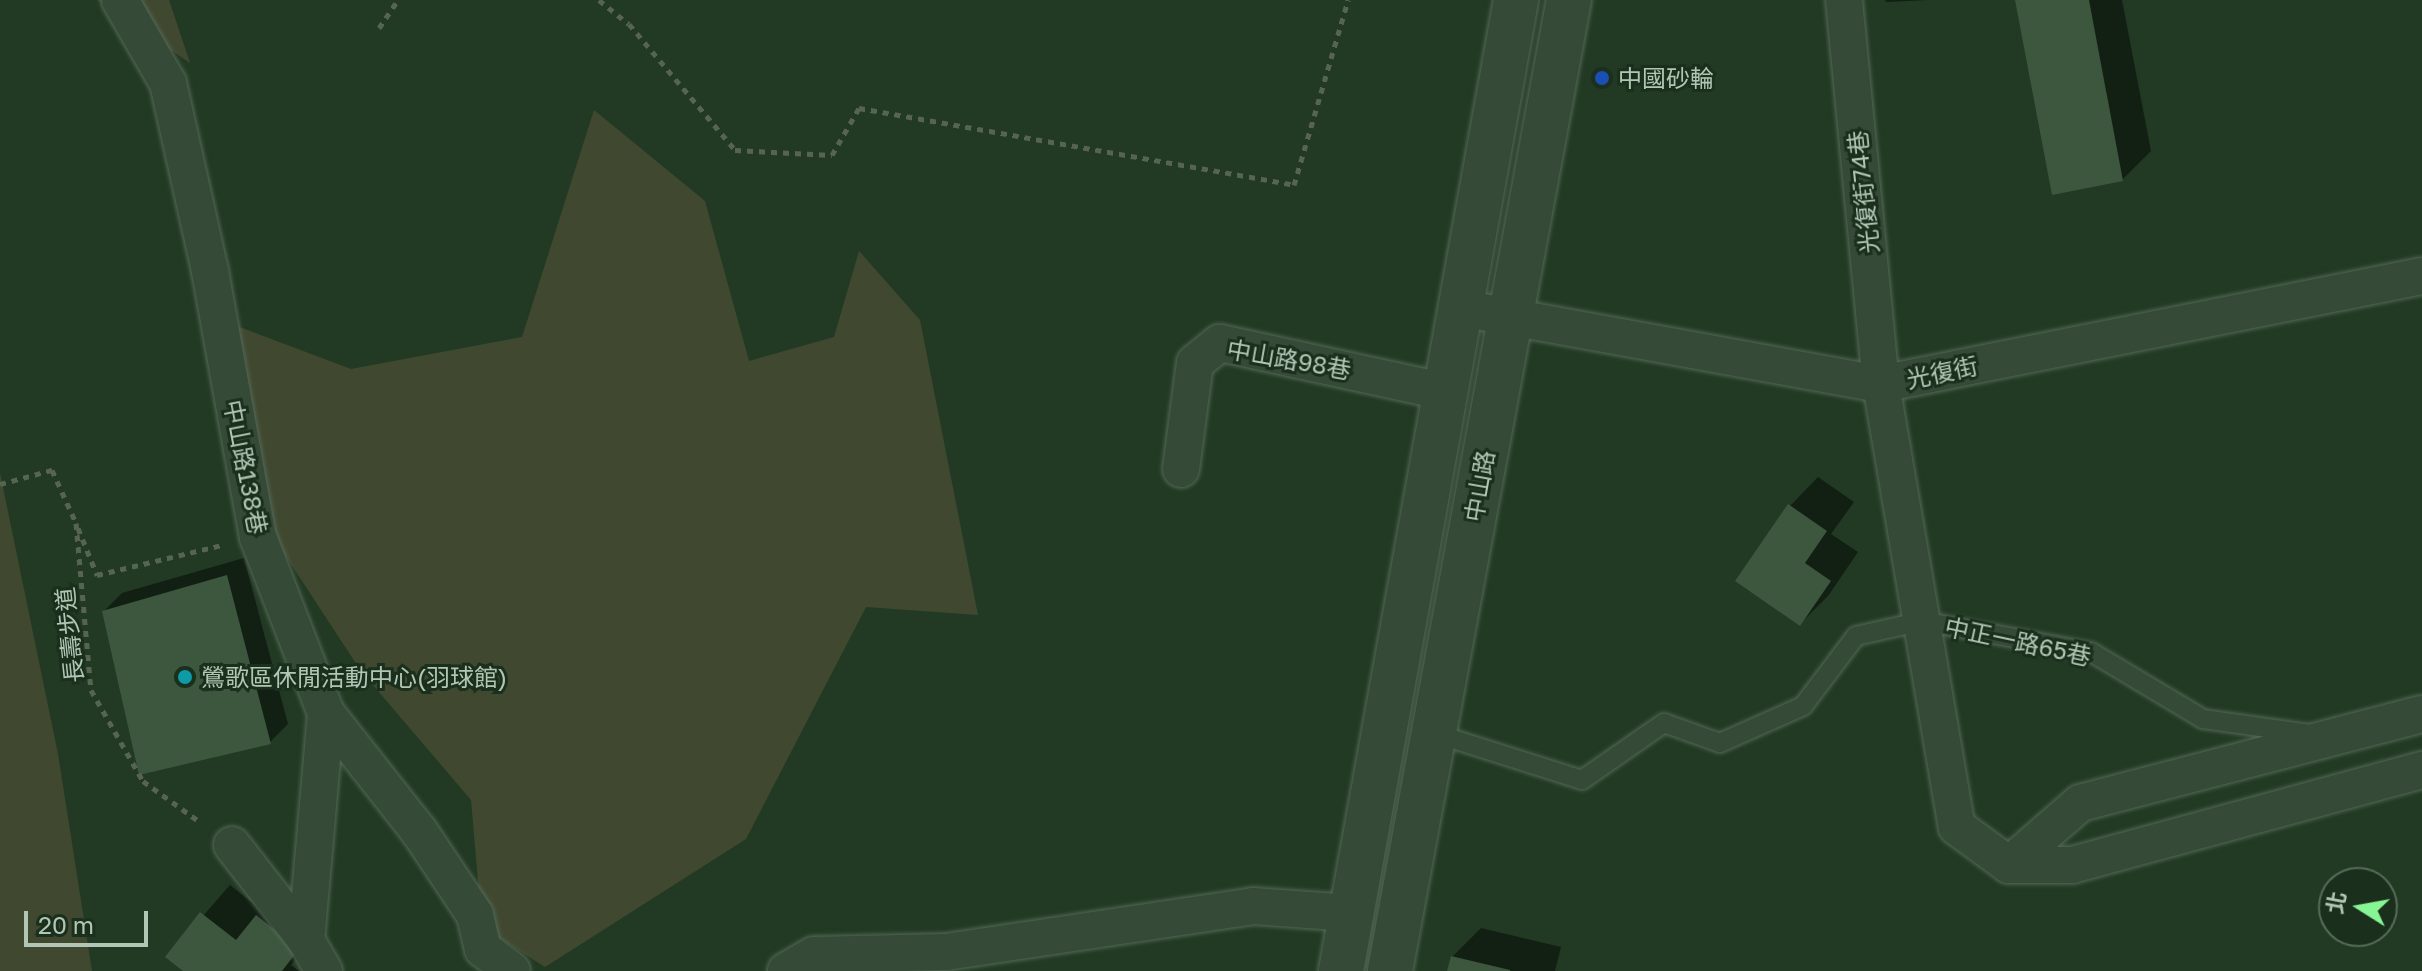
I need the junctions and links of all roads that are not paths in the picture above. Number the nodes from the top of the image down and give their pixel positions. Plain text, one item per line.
1 (120, 0) edge
2 (1516, 0) edge
3 (1569, 0) edge
4 (1844, 0) edge
5 (2422, 276) edge
6 (1461, 308) junction
7 (1510, 316) junction
8 (1881, 384) junction
9 (1446, 392) junction
10 (1181, 469) dead end
11 (1922, 621) junction
12 (326, 713) junction
13 (2422, 714) edge
14 (1434, 733) junction
15 (2337, 738) junction
16 (2422, 770) edge
17 (232, 845) road end
18 (2009, 865) junction
19 (1351, 913) junction
20 (306, 940) junction
21 (324, 971) edge
22 (512, 971) edge
23 (786, 971) edge
24 (1341, 971) edge
25 (1390, 971) edge

1 - 12 street, 中山路138巷
2 - 6 street, 中山路
3 - 7 street, 中山路
4 - 8 street, 光復街74巷
5 - 8 street, 光復街
6 - 7 street, 光復街
6 - 9 street, 中山路
7 - 8 street, 光復街
7 - 14 street, 中山路
8 - 11 street, 中正一路65巷
9 - 10 street, 中山路98巷
9 - 19 street, 中山路
11 - 14 lane, 中正一路65巷
11 - 15 lane, 中正一路65巷
11 - 18 street, 中正一路65巷
12 - 20 street, 中山路138巷
12 - 22 street
13 - 15 street, 中正一路65巷
14 - 25 street, 中山路
15 - 18 street, 中正一路65巷
16 - 18 street
17 - 20 street
19 - 23 street
19 - 24 street, 中山路
20 - 21 street

